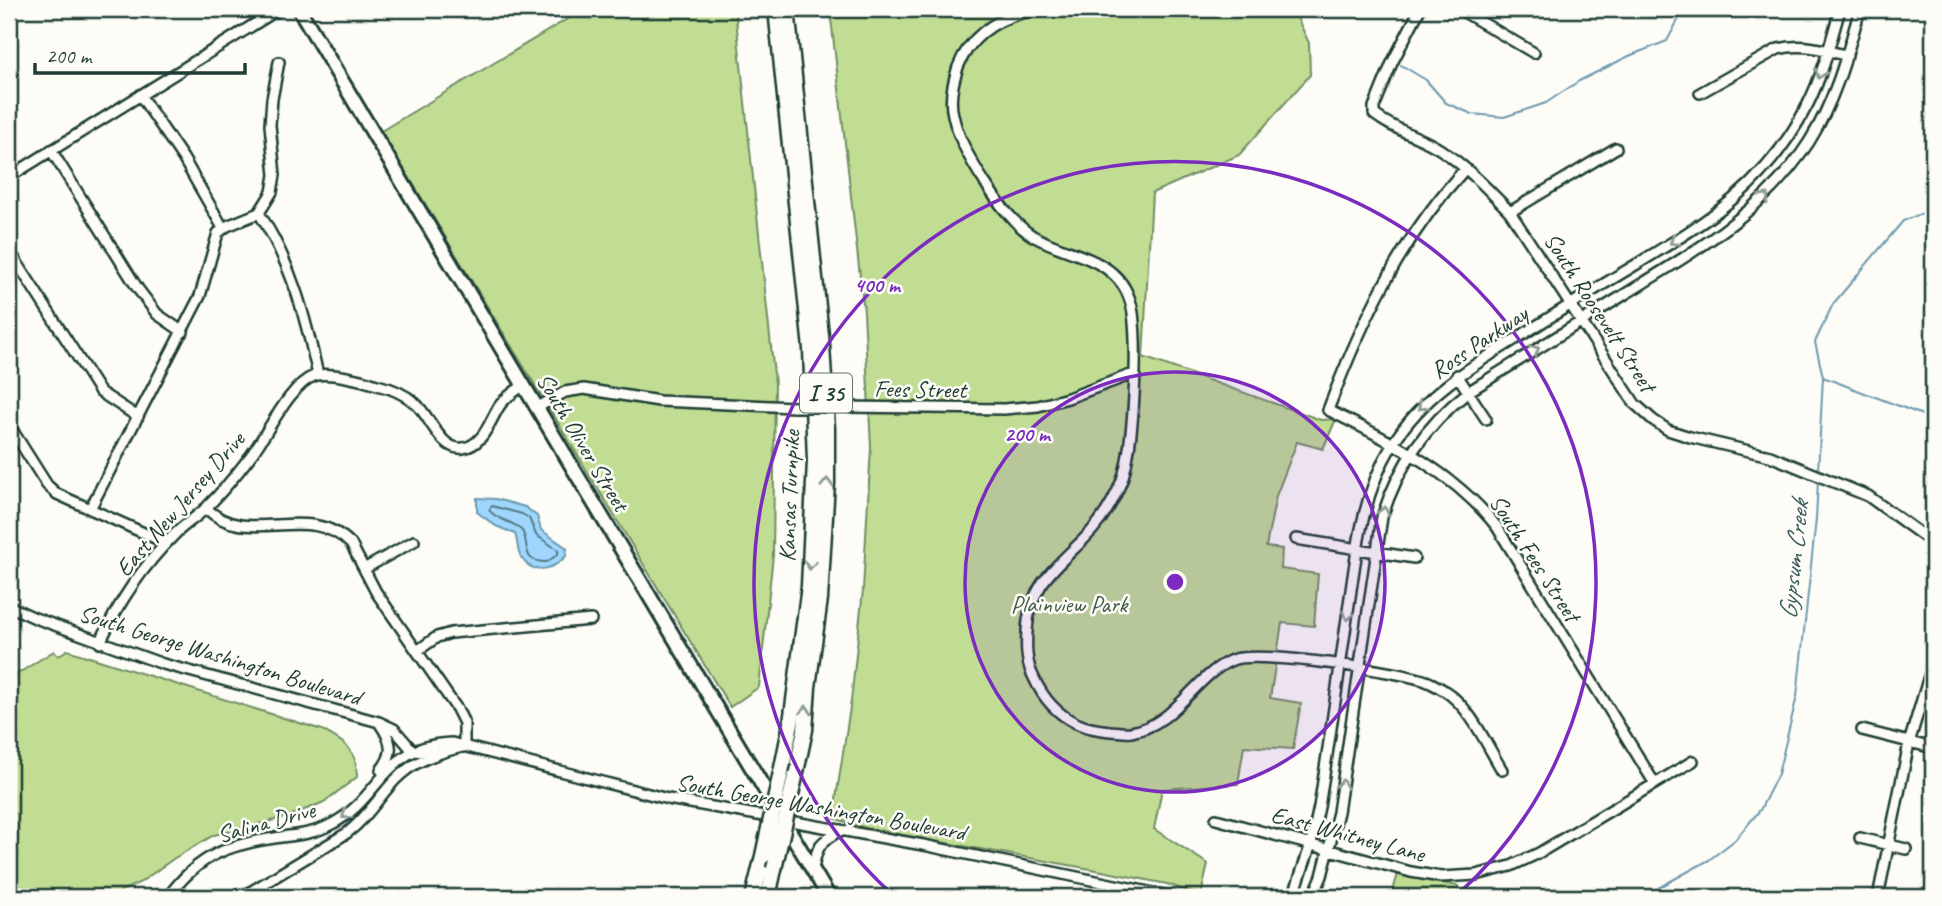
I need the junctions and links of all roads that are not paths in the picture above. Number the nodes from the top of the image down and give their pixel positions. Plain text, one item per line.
1 (279, 9) edge
2 (299, 9) edge
3 (776, 9) edge
4 (787, 9) edge
5 (1039, 9) edge
6 (1420, 9) edge
7 (1459, 9) edge
8 (1840, 9) edge
9 (1860, 9) edge
10 (1828, 50) junction
11 (1534, 53) dead end
12 (1847, 56) junction
13 (279, 62) dead end
14 (1700, 93) dead end
15 (140, 94) junction
16 (1616, 148) dead end
17 (51, 150) junction
18 (1465, 169) junction
19 (9, 177) edge
20 (1510, 212) junction
21 (259, 213) junction
22 (223, 228) junction
23 (9, 250) edge
24 (1571, 305) junction
25 (1582, 321) junction
26 (183, 332) junction
27 (1133, 374) junction
28 (318, 375) junction
29 (1457, 375) junction
30 (524, 385) junction
31 (1468, 392) junction
32 (538, 407) junction
33 (138, 417) junction
34 (1486, 419) dead end
35 (9, 425) edge
36 (1393, 443) junction
37 (1409, 453) junction
38 (206, 508) junction
39 (90, 509) junction
40 (1297, 539) dead end
41 (414, 541) dead end
42 (166, 543) junction
43 (1933, 543) edge
44 (1358, 548) junction
45 (1377, 552) junction
46 (1414, 558) dead end
47 (364, 569) junction
48 (9, 606) edge
49 (591, 620) dead end
50 (100, 643) junction
51 (417, 651) junction
52 (1933, 663) edge
53 (1340, 666) junction
54 (1360, 669) junction
55 (379, 722) junction
56 (1862, 730) dead end
57 (1909, 743) junction
58 (464, 747) junction
59 (1933, 748) edge
60 (413, 751) junction
61 (438, 753) junction
62 (1693, 761) dead end
63 (408, 769) junction
64 (1502, 770) dead end
65 (1655, 784) junction
66 (372, 787) junction
67 (1216, 819) dead end
68 (783, 820) junction
69 (841, 830) junction
70 (1860, 838) dead end
71 (1311, 844) junction
72 (1889, 845) junction
73 (1329, 849) junction
74 (1906, 849) dead end
75 (813, 869) junction
76 (168, 897) edge
77 (242, 897) edge
78 (753, 897) edge
79 (768, 897) edge
80 (830, 897) edge
81 (1173, 897) edge
82 (1293, 897) edge
83 (1314, 897) edge
84 (1878, 897) edge

1 - 15 street
2 - 30 main road, South Oliver Street
3 -> 78 highway, Kansas Turnpike / I 35, bridge
79 -> 4 highway, Kansas Turnpike / I 35, bridge
5 - 27 street
6 - 18 street, South Roosevelt Street
7 - 11 street
8 - 10 street, Ross Parkway
9 - 12 street, Ross Parkway
10 - 12 street
10 - 14 street
10 -> 24 street, Ross Parkway
25 -> 12 street, Ross Parkway
13 - 21 street
15 - 17 street
15 - 22 street
16 - 20 street
17 - 19 street
17 - 26 street
18 - 20 street, South Roosevelt Street
18 - 36 street, South Fees Street
20 - 24 street, South Roosevelt Street
21 - 22 street
21 - 28 street
22 - 26 street
23 - 33 street
24 - 25 street, South Roosevelt Street
24 - 29 street, Ross Parkway
31 -> 25 street, Ross Parkway
25 - 43 street, South Roosevelt Street
26 - 33 street
27 - 32 street, Fees Street, bridge
27 - 53 street
28 - 30 street
28 - 38 street, East New Jersey Drive
29 - 31 street
29 -> 36 street, Ross Parkway
30 - 32 main road, South Oliver Street
31 - 34 street
31 - 37 street, Ross Parkway
32 - 68 main road, South Oliver Street
33 - 39 street
35 - 39 street
36 - 37 street, South Fees Street
36 - 44 street, Ross Parkway
45 -> 37 street, Ross Parkway
37 - 65 street, South Fees Street
38 - 42 street, East New Jersey Drive
38 - 47 street
39 - 42 street
40 - 44 street
41 - 47 street
42 - 50 street, East New Jersey Drive
44 - 45 street
44 -> 53 street, Ross Parkway
45 - 46 street
45 - 54 street, Ross Parkway
47 - 51 street
48 - 50 street, South George Washington Boulevard
49 - 51 street
50 - 55 street, South George Washington Boulevard
51 - 58 street
52 - 57 street
53 - 54 street
53 - 71 street, Ross Parkway
54 - 64 street
73 -> 54 street, Ross Parkway
55 - 60 street, South George Washington Boulevard
55 - 66 street
56 - 57 street
57 - 59 street
57 - 72 street
58 - 60 street, Salina Drive
58 - 61 street, Salina Drive
58 - 68 street, South George Washington Boulevard
60 - 61 street
60 - 63 street
60 - 66 street, Salina Drive
61 - 63 street, Salina Drive
62 - 65 street, East Whitney Lane
63 - 77 street, Salina Drive
65 - 73 street, East Whitney Lane
66 -> 76 street, Salina Drive
67 - 71 street, East Whitney Lane
68 - 69 street, South George Washington Boulevard
68 - 75 main road, South Oliver Street
69 - 75 street
69 - 81 street, South George Washington Boulevard
70 - 72 street
71 - 73 street, East Whitney Lane
71 - 82 street, Ross Parkway
72 - 74 street
72 - 84 street
73 - 83 street, Ross Parkway
75 - 80 main road, South Oliver Street

